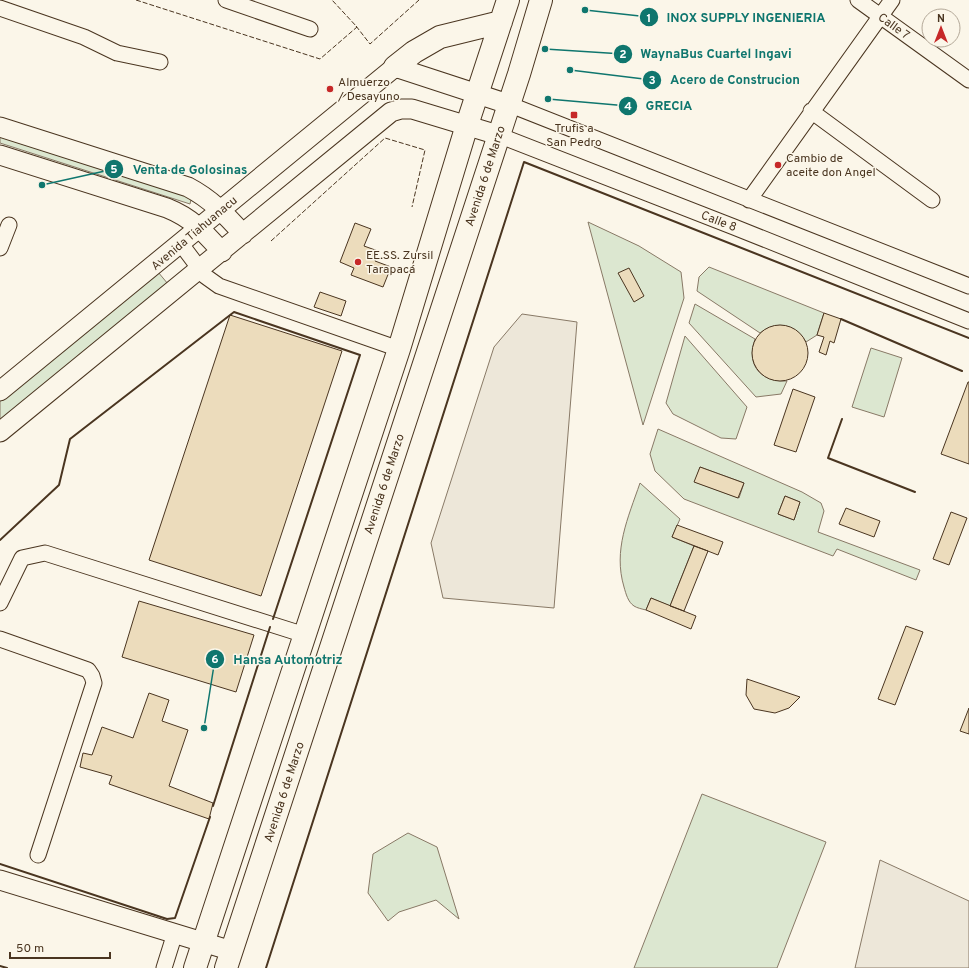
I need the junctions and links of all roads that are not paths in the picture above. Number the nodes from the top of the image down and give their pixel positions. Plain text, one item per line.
1 (226, 0) edge
2 (508, 0) edge
3 (541, 0) edge
4 (858, 0) edge
5 (892, 0) edge
6 (268, 7) edge
7 (0, 8) edge
8 (880, 16) junction
9 (501, 22) junction
10 (310, 29) dead end
11 (160, 62) dead end
12 (395, 67) junction
13 (969, 80) edge
14 (477, 93) junction
15 (508, 104) junction
16 (811, 111) junction
17 (467, 125) junction
18 (0, 127) edge
19 (498, 136) junction
20 (0, 155) edge
21 (749, 200) junction
22 (932, 200) dead end
23 (221, 210) junction
24 (9, 225) dead end
25 (200, 228) junction
26 (243, 234) junction
27 (181, 244) junction
28 (0, 248) edge
29 (222, 252) junction
30 (201, 269) junction
31 (969, 286) edge
32 (969, 321) edge
33 (399, 349) junction
34 (0, 391) edge
35 (0, 432) edge
36 (0, 603) edge
37 (306, 635) junction
38 (0, 639) edge
39 (38, 855) dead end
40 (0, 880) edge
41 (175, 934) junction
42 (204, 943) junction
43 (229, 959) edge
44 (164, 968) edge
45 (195, 968) edge

1 - 6 street
2 - 9 highway
3 - 15 highway, Avenida 6 de Marzo
4 - 8 street, Calle 7
5 - 8 street
6 - 10 street
7 - 11 street
8 - 13 street, Calle 7
8 - 16 street
9 - 12 highway
9 - 14 highway
12 - 14 main road
12 - 23 main road, Avenida Tiahuanacu
14 - 15 main road
14 - 17 highway
15 - 19 highway, Avenida 6 de Marzo
15 - 21 street
16 - 21 street
16 - 22 street
17 - 19 main road, Calle 8
17 - 26 main road
17 - 33 highway
18 - 23 main road
19 - 32 street, Calle 8
19 - 43 highway, Avenida 6 de Marzo
20 - 25 main road
21 - 31 street
23 - 25 main road, Avenida Tiahuanacu
23 - 26 main road
24 - 28 street
25 - 27 main road, Avenida Tiahuanacu
25 - 29 main road
26 - 29 main road
27 - 30 street
27 - 34 main road, Avenida Tiahuanacu
29 - 30 main road
30 - 33 street
30 - 35 main road
33 - 37 highway
36 - 37 street
37 - 42 highway
38 - 39 street
40 - 41 main road
41 - 42 main road
41 - 44 street
42 - 43 main road
42 - 45 highway

